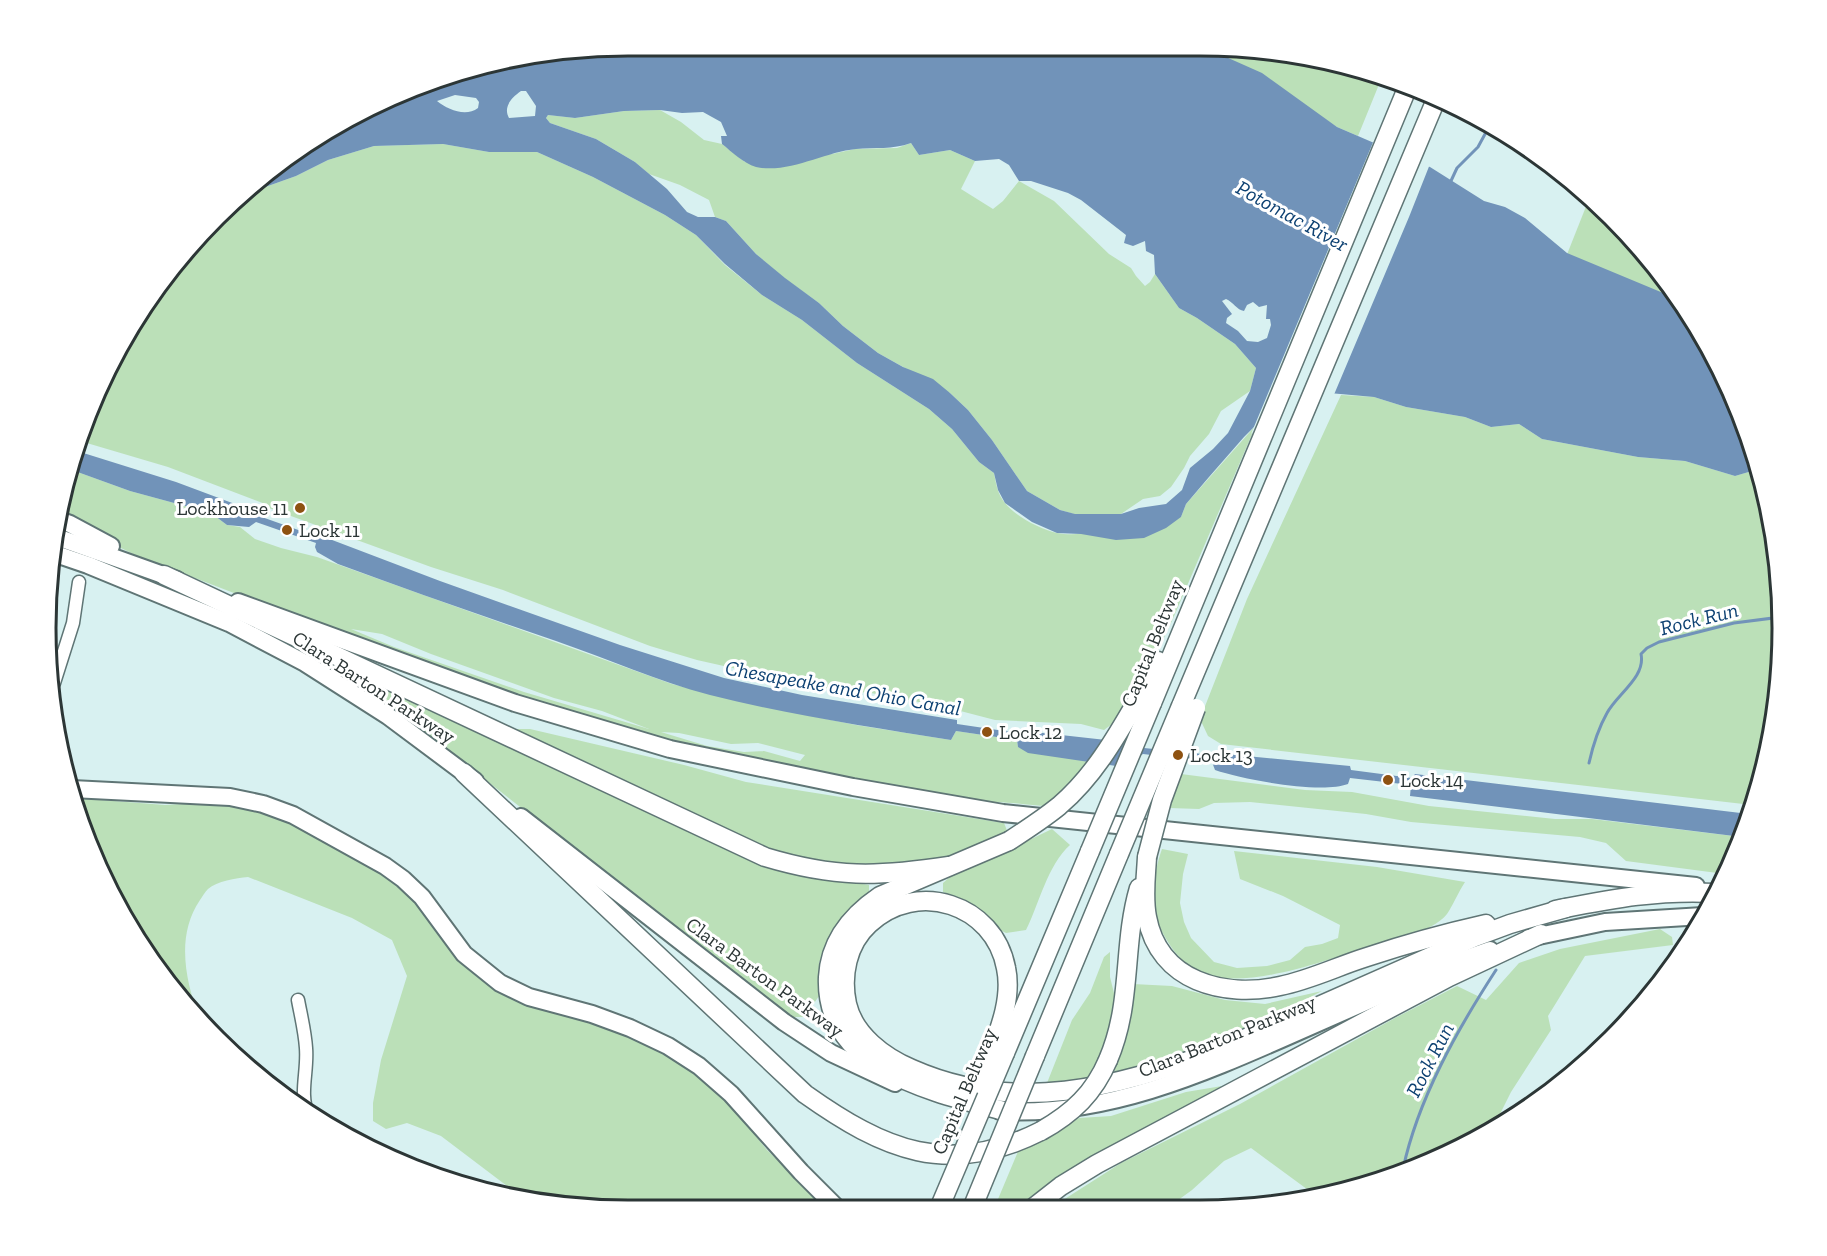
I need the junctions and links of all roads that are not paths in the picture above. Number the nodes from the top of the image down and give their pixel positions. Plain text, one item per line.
1 (1405, 94) edge
2 (1433, 106) edge
3 (66, 522) edge
4 (63, 539) edge
5 (60, 555) edge
6 (164, 575) junction
7 (79, 582) dead end
8 (58, 672) edge
9 (1144, 702) junction
10 (1188, 707) junction
11 (464, 772) junction
12 (79, 789) edge
13 (1147, 857) junction
14 (949, 866) junction
15 (1709, 887) edge
16 (1706, 892) edge
17 (1566, 908) junction
18 (1694, 916) edge
19 (1540, 934) junction
20 (298, 1000) dead end
21 (998, 1053) junction
22 (303, 1099) edge
23 (1008, 1112) junction
24 (829, 1200) edge
25 (941, 1200) edge
26 (975, 1200) edge
27 (1043, 1200) edge

1 - 9 highway, Capital Beltway
2 - 10 highway
3 - 6 main road
4 - 6 main road, Clara Barton Parkway
5 - 11 main road, Clara Barton Parkway
6 - 14 highway
6 - 15 main road, Clara Barton Parkway
7 - 8 street
9 - 14 highway, bridge
9 - 21 highway, Capital Beltway, bridge
10 - 13 highway, bridge
10 - 26 highway, bridge
11 - 13 highway, bridge
11 - 23 main road, Clara Barton Parkway
12 - 24 main road
13 - 17 highway
14 - 23 highway
16 - 17 highway
17 - 21 highway
18 - 19 main road, Clara Barton Parkway
19 - 23 main road, Clara Barton Parkway
19 - 27 highway
20 - 22 street
21 - 25 highway, Capital Beltway, bridge

